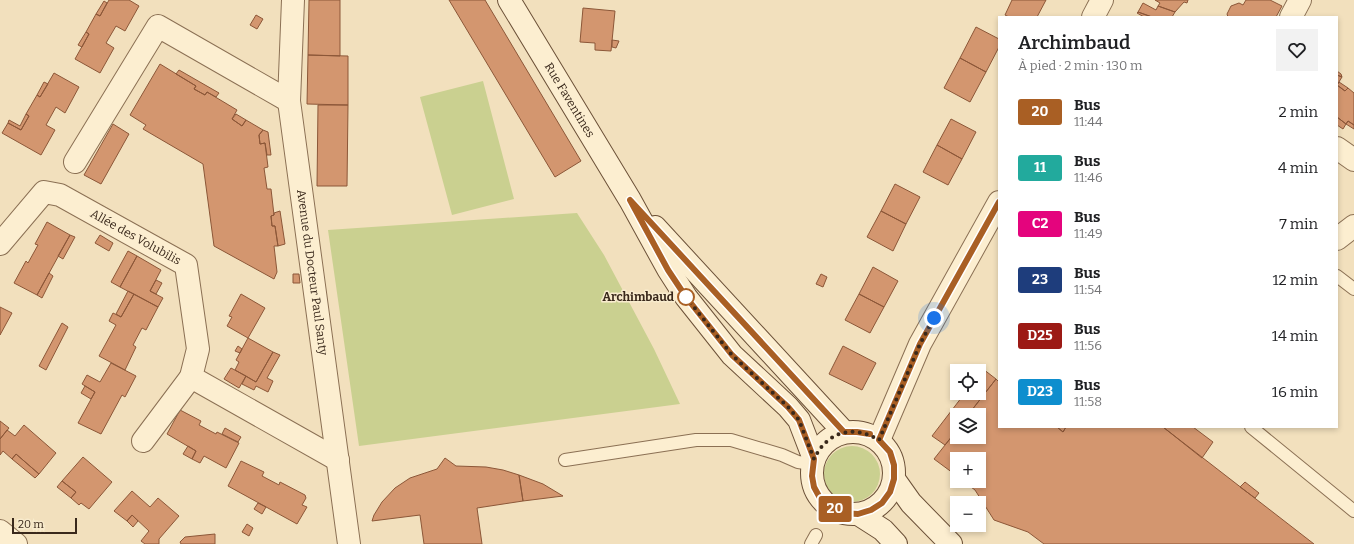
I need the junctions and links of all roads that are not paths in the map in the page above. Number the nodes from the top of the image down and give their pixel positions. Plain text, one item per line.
1 (293, 0) edge
2 (509, 0) edge
3 (1102, 0) edge
4 (1300, 0) edge
5 (1094, 16) edge
6 (1292, 16) edge
7 (289, 100) junction
8 (1338, 149) edge
9 (1354, 160) edge
10 (75, 162) dead end
11 (630, 200) junction
12 (998, 204) edge
13 (1354, 226) edge
14 (1338, 239) edge
15 (0, 244) edge
16 (1338, 277) edge
17 (1354, 289) edge
18 (191, 377) junction
19 (1253, 428) edge
20 (844, 432) junction
21 (879, 440) junction
22 (142, 441) dead end
23 (344, 459) junction
24 (565, 460) dead end
25 (813, 462) junction
26 (894, 479) junction
27 (1354, 511) edge
28 (858, 514) junction
29 (0, 531) edge
30 (16, 544) edge
31 (348, 544) edge
32 (896, 544) edge
33 (951, 544) edge

1 - 7 street, Avenue du Docteur Paul Santy
2 - 11 street, Rue Faventines
3 - 5 street
4 - 6 street
7 - 10 street
7 - 23 street, Avenue du Docteur Paul Santy
8 - 9 street
11 - 20 street, Rue Faventines
11 - 25 street, Rue Faventines
12 - 21 street
13 - 14 street
15 - 18 street, Allée des Volubilis
16 - 17 lane
18 - 22 street, Allée des Volubilis
18 - 23 street
19 - 27 lane
20 - 21 street
20 - 25 street
21 - 26 street
23 - 31 street, Avenue du Docteur Paul Santy
24 - 25 lane
25 - 28 street, Rue Faventines
26 - 28 street
26 - 33 street
28 - 32 street, Rue Faventines
29 - 30 street

